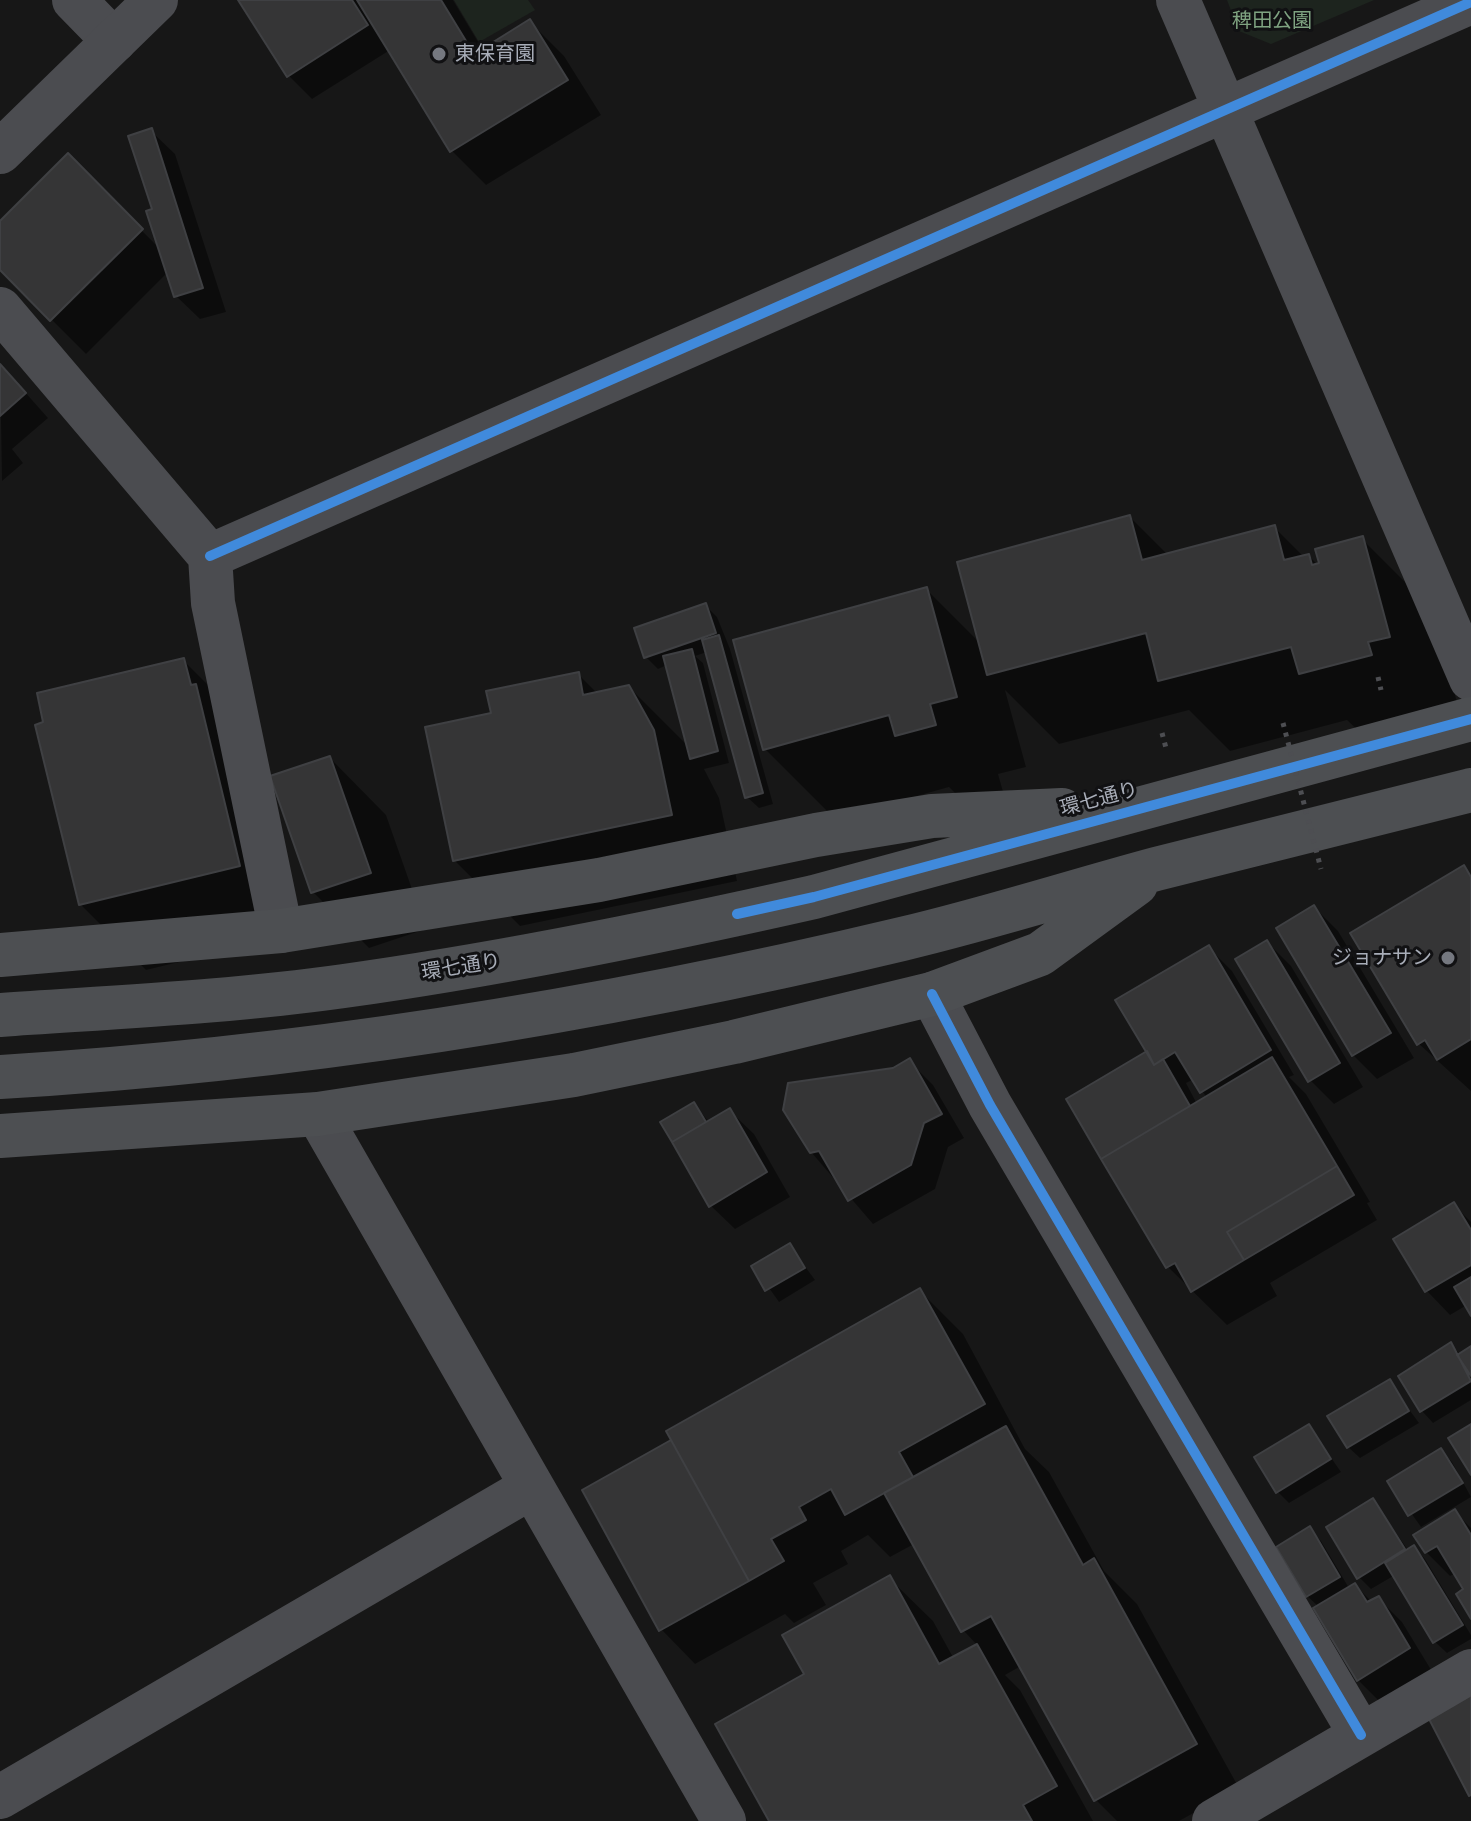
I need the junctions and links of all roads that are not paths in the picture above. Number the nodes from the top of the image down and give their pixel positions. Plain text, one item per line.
1 (74, 0) edge
2 (156, 0) edge
3 (1178, 0) edge
4 (1471, 2) edge
5 (114, 41) junction
6 (1225, 111) junction
7 (0, 152) edge
8 (0, 309) edge
9 (210, 556) junction
10 (1471, 679) edge
11 (1471, 719) edge
12 (1471, 790) edge
13 (1140, 807) junction
14 (1158, 869) junction
15 (281, 931) junction
16 (0, 955) edge
17 (932, 994) junction
18 (0, 1015) edge
19 (0, 1077) edge
20 (318, 1114) junction
21 (0, 1136) edge
22 (530, 1488) junction
23 (1471, 1671) edge
24 (1361, 1735) junction
25 (0, 1797) edge
26 (724, 1821) edge
27 (1214, 1821) edge

1 - 5 street
2 - 5 street
3 - 6 street
4 - 6 street
5 - 7 street
6 - 9 street
6 - 10 street
8 - 9 street
9 - 15 street
11 - 13 main road, 環七通り
12 - 14 main road
13 - 15 main road
13 - 18 main road, 環七通り
14 - 17 main road
14 - 19 main road
15 - 16 main road
17 - 20 main road
17 - 24 street
20 - 21 main road
20 - 22 street
22 - 25 street
22 - 26 street
23 - 24 street
24 - 27 street

